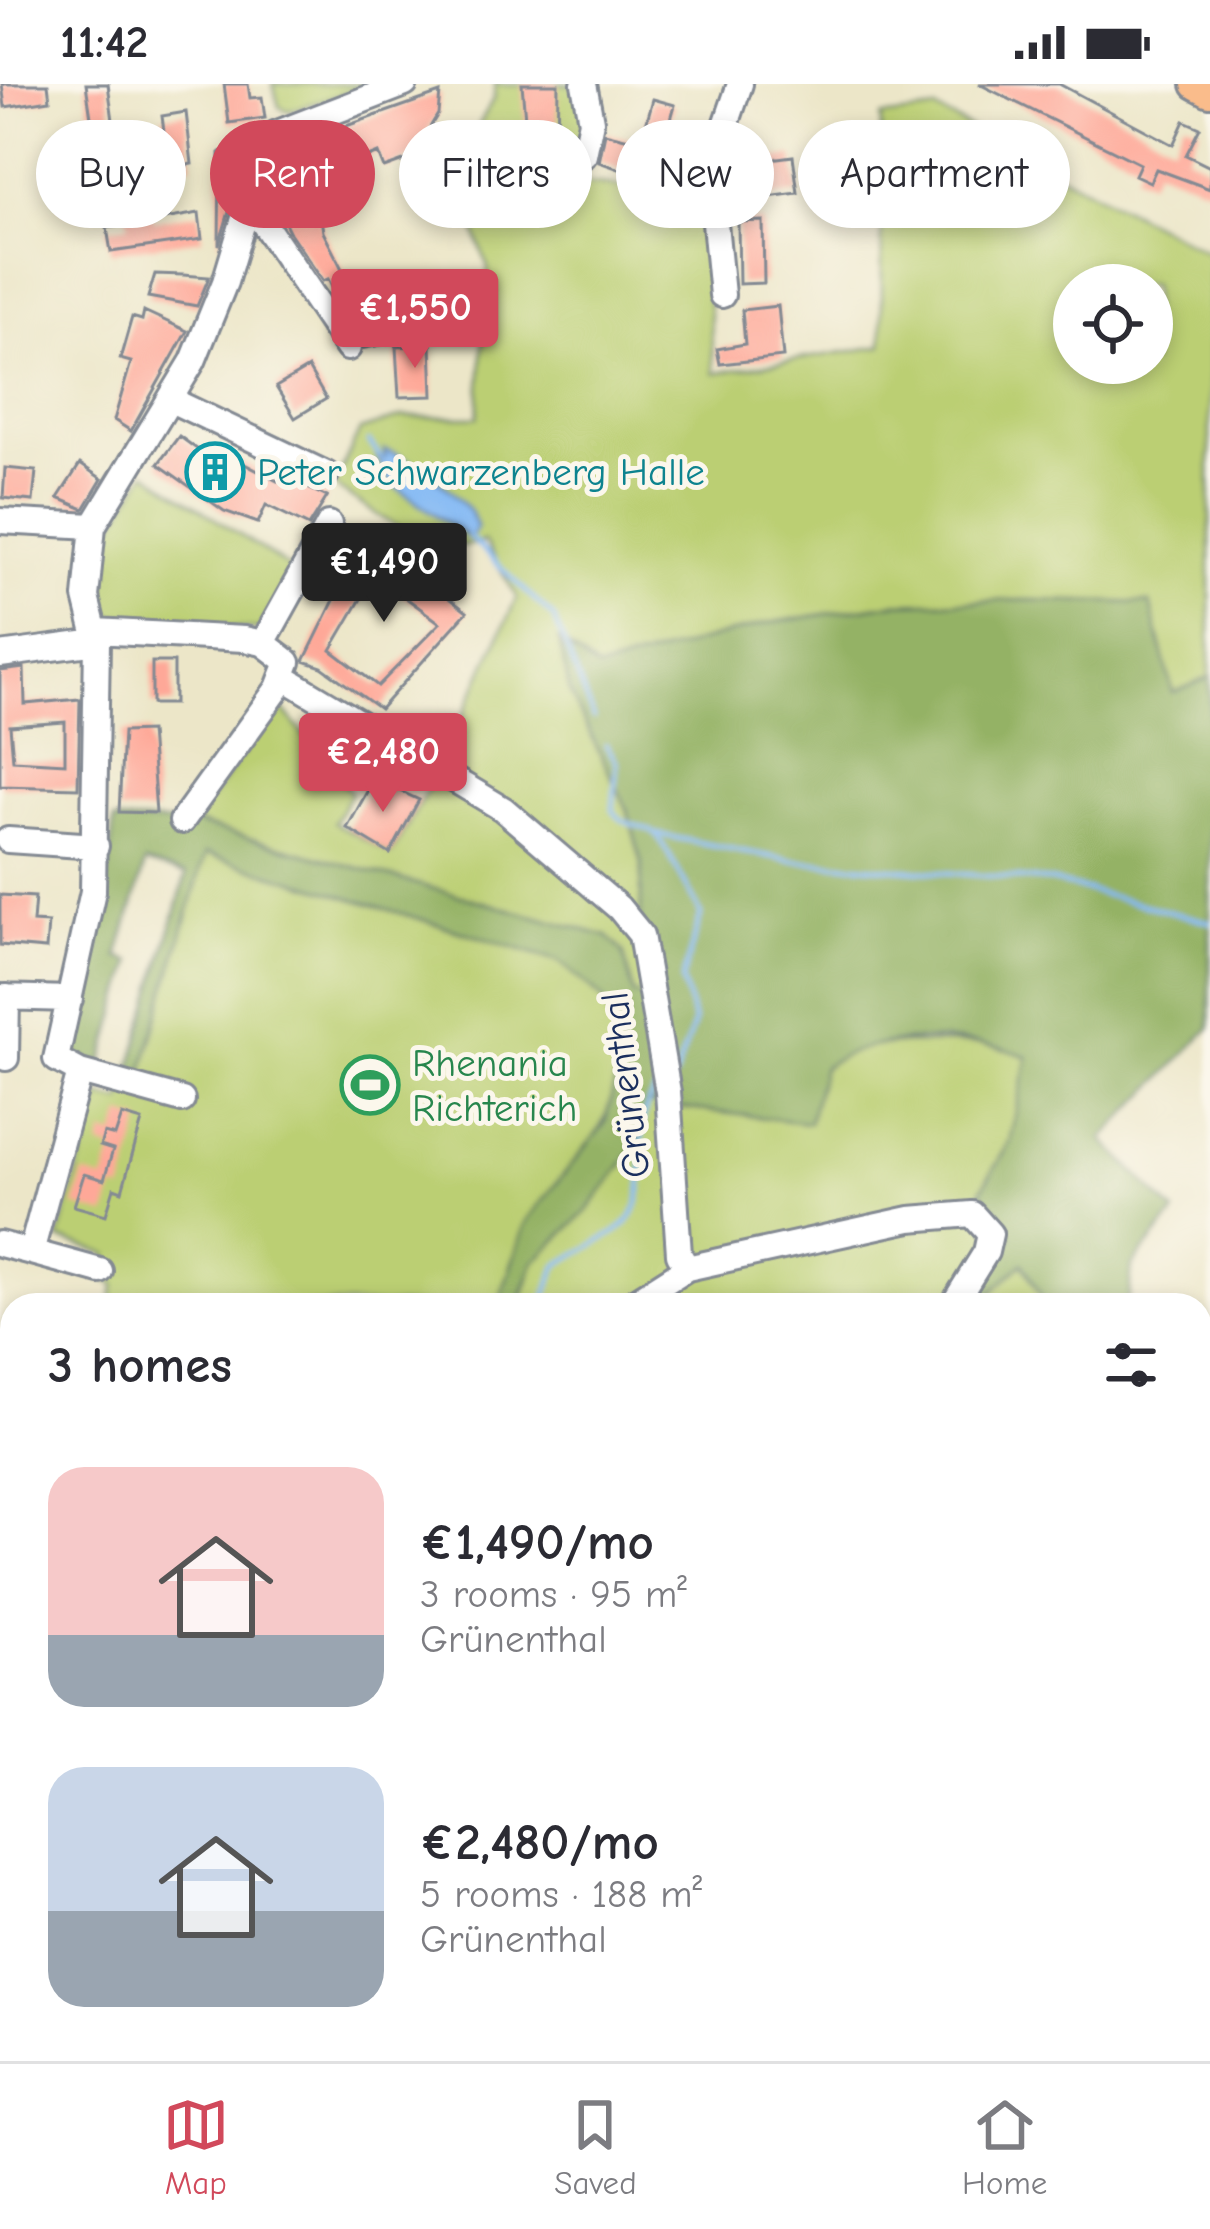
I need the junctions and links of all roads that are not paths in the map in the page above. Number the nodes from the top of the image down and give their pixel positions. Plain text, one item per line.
1 (405, 84) edge
2 (584, 84) edge
3 (740, 84) edge
4 (1197, 84) edge
5 (1210, 91) edge
6 (311, 120) edge
7 (589, 120) edge
8 (240, 228) edge
9 (267, 228) edge
10 (722, 295) dead end
11 (426, 322) dead end
12 (173, 401) junction
13 (326, 474) dead end
14 (0, 521) edge
15 (329, 524) dead end
16 (93, 526) junction
17 (96, 637) junction
18 (263, 643) junction
19 (0, 655) edge
20 (285, 678) junction
21 (182, 821) dead end
22 (8, 840) dead end
23 (96, 846) junction
24 (4, 997) edge
25 (70, 999) junction
26 (6, 1058) dead end
27 (80, 1072) junction
28 (182, 1100) dead end
29 (0, 1244) edge
30 (31, 1252) junction
31 (687, 1268) junction
32 (100, 1271) dead end
33 (648, 1293) edge
34 (960, 1293) edge

1 - 6 street
2 - 7 street
3 - 10 street
4 - 5 main road
8 - 12 street
9 - 11 street
12 - 13 street
12 - 16 street
14 - 16 street
15 - 18 street
16 - 17 street
17 - 18 street
17 - 19 street
17 - 23 street
18 - 20 street
20 - 21 street
20 - 31 street, Grünenthal
22 - 23 street
23 - 25 street
24 - 25 street
24 - 26 street
25 - 27 street
27 - 28 street
27 - 30 street
29 - 30 street
30 - 32 street
31 - 33 street
31 - 34 street

